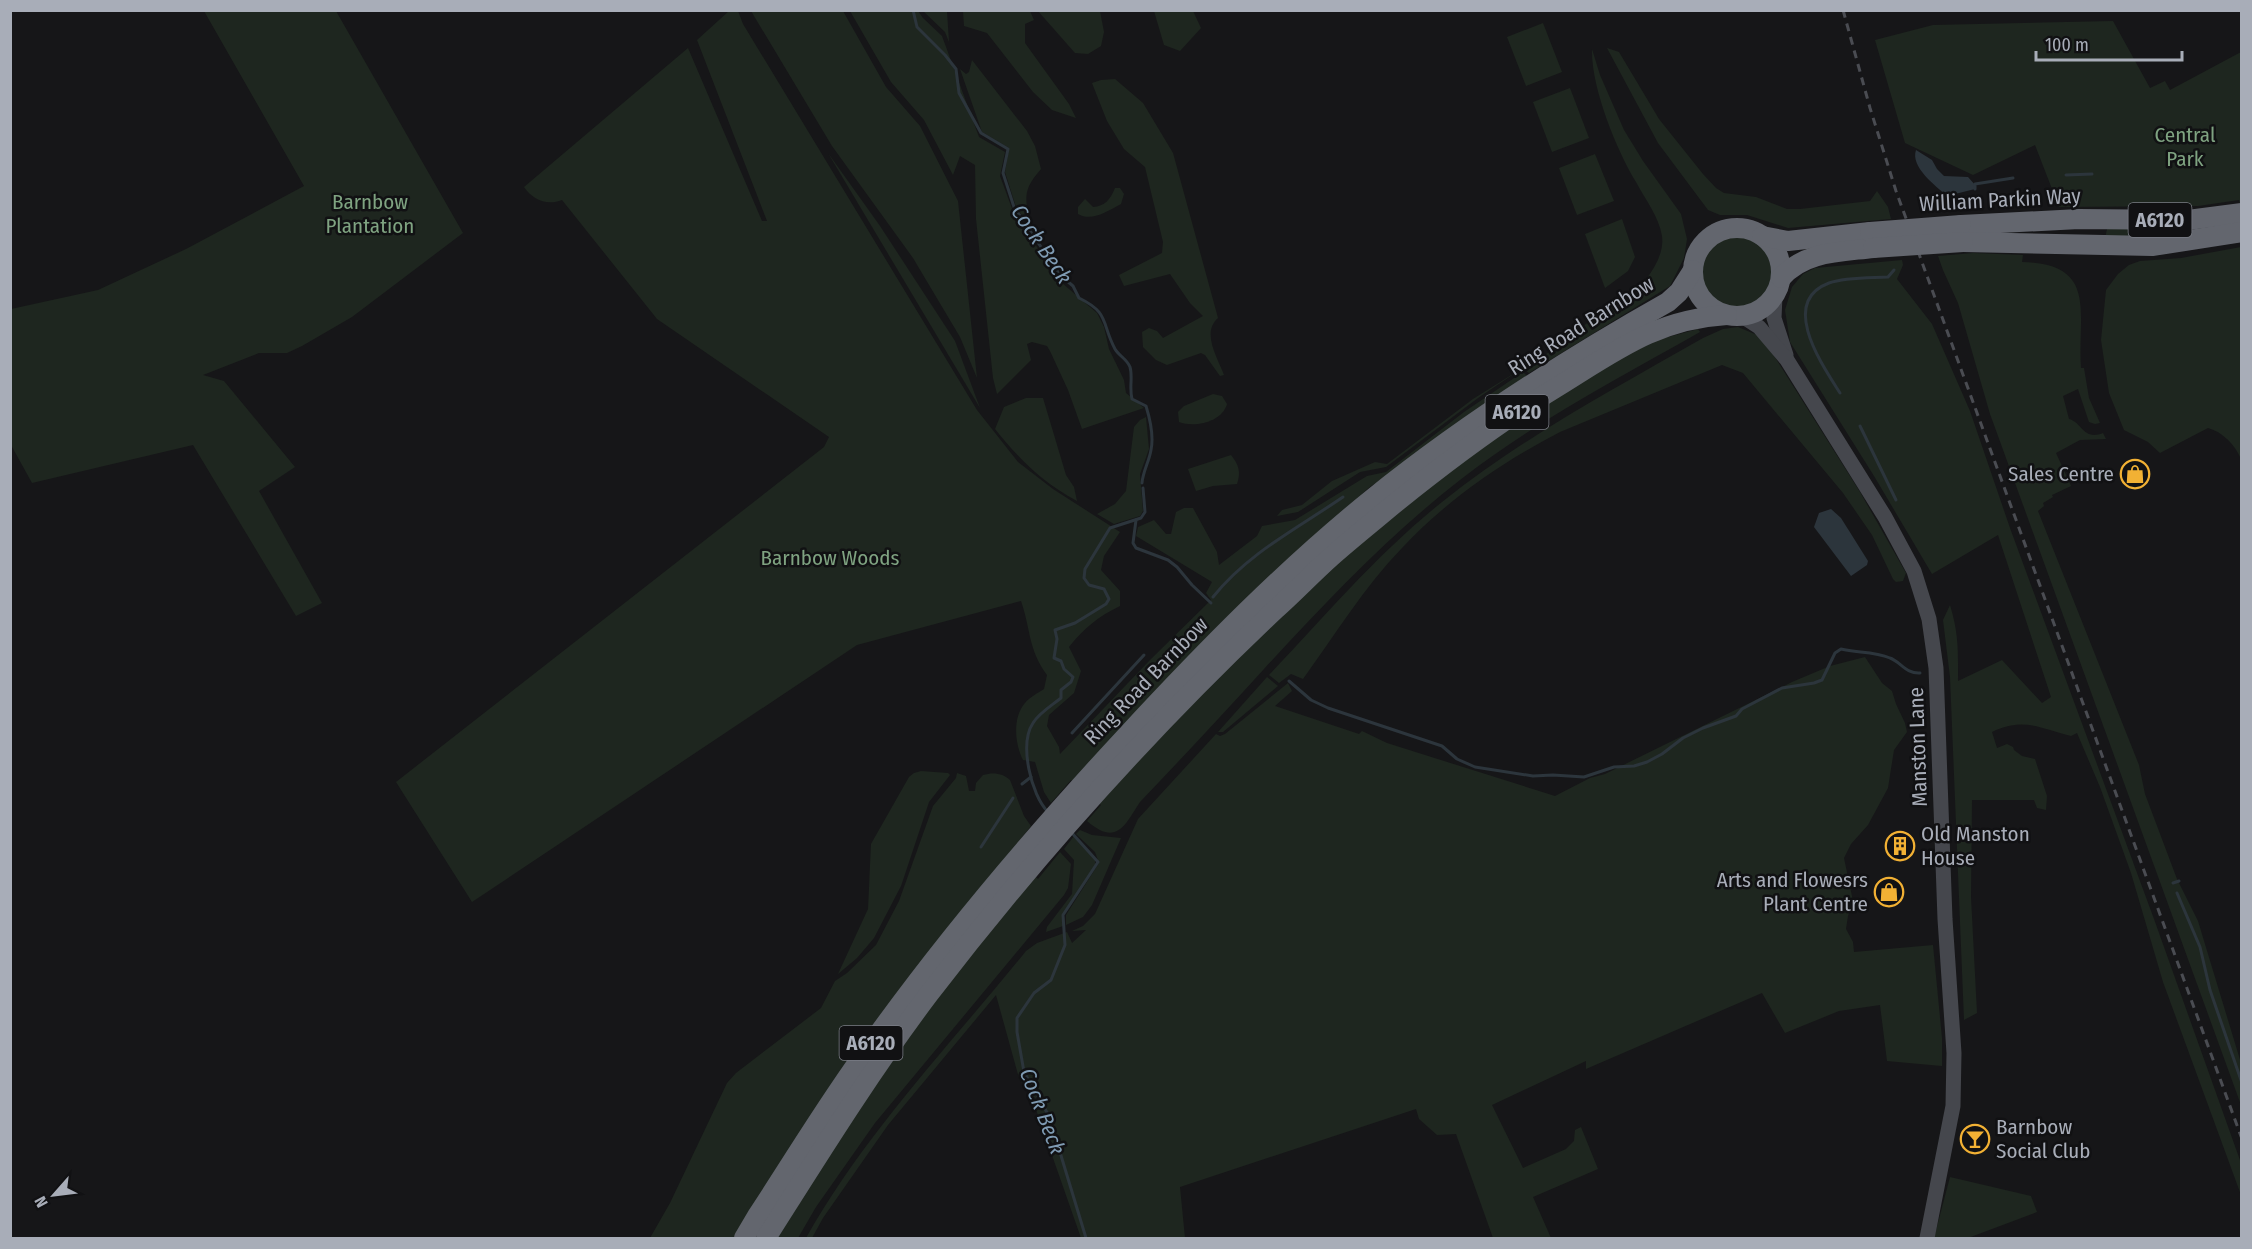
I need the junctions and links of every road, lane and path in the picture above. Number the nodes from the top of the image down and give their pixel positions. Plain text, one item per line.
1 (2241, 213) edge
2 (2241, 232) edge
3 (1962, 234) junction
4 (1762, 236) junction
5 (1872, 240) junction
6 (1693, 270) junction
7 (1778, 287) junction
8 (1734, 316) junction
9 (1787, 360) junction
10 (1086, 792) junction
11 (1022, 866) junction
12 (744, 1239) edge
13 (766, 1239) edge
14 (1927, 1239) edge

1 - 3 highway, William Parkin Way / A6120
2 - 3 highway, William Parkin Way / A6120
3 - 5 highway, William Parkin Way / A6120, bridge
4 - 5 highway, William Parkin Way / A6120
4 - 6 highway
4 - 7 highway
5 - 7 highway, William Parkin Way / A6120
6 - 8 highway
6 - 10 highway, Ring Road Barnbow / A6120
7 - 8 highway
7 - 9 street, Manston Lane
8 - 9 street, Manston Lane
8 - 10 highway, Ring Road Barnbow / A6120
9 - 14 street, Manston Lane
10 - 11 highway, Ring Road Barnbow / A6120
11 - 12 highway, Ring Road Barnbow / A6120
11 - 13 highway, Ring Road Barnbow / A6120

